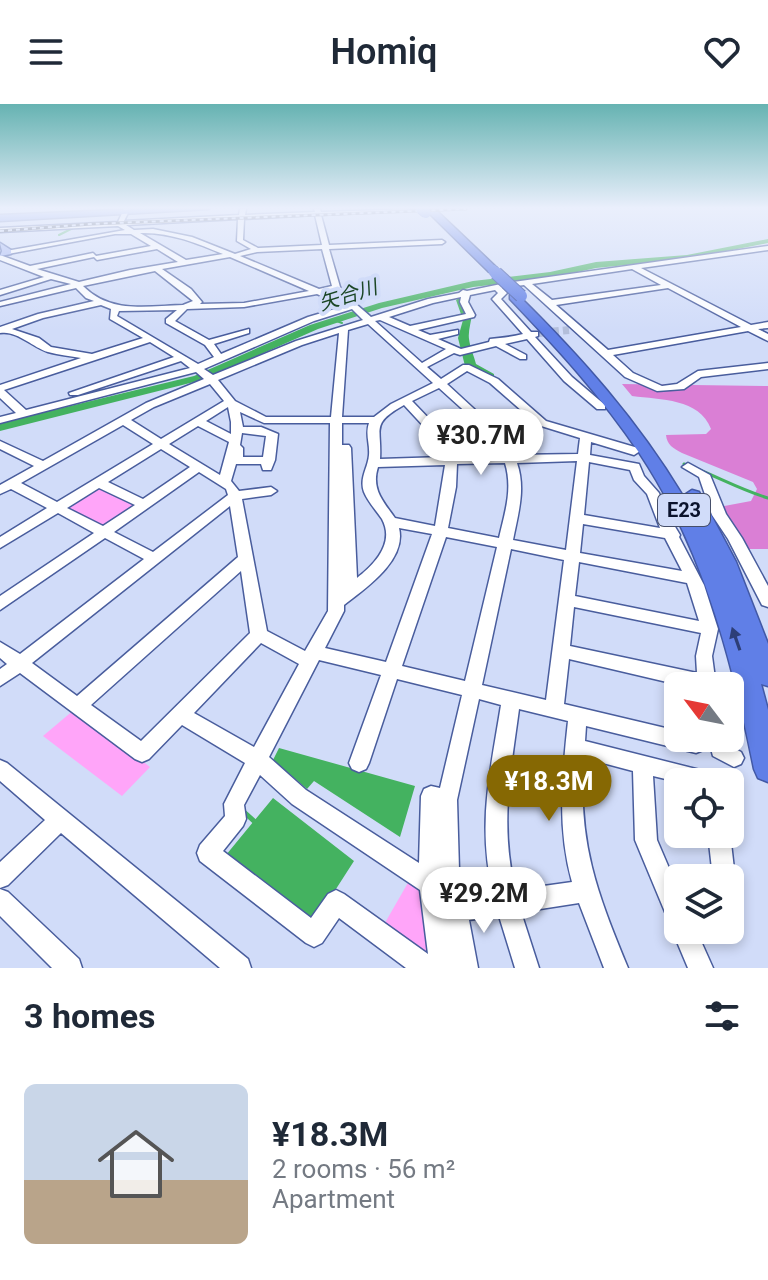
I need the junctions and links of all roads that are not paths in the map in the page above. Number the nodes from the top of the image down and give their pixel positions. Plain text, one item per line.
1 (26, 249) edge
2 (85, 249) edge
3 (140, 249) edge
4 (165, 249) edge
5 (217, 249) edge
6 (273, 249) edge
7 (327, 249) edge
8 (467, 249) edge
9 (468, 249) edge
10 (761, 249) edge
11 (257, 250) joint
12 (752, 251) junction
13 (768, 254) edge
14 (3, 255) edge
15 (233, 256) junction
16 (95, 257) junction
17 (187, 264) junction
18 (635, 267) junction
19 (31, 268) junction
20 (158, 269) junction
21 (490, 270) junction
22 (51, 277) junction
23 (110, 277) junction
24 (80, 285) junction
25 (669, 285) junction
26 (522, 286) junction
27 (496, 287) junction
28 (336, 288) junction
29 (318, 292) junction
30 (463, 292) junction
31 (0, 293) edge
32 (89, 296) junction
33 (2, 302) edge
34 (103, 302) junction
35 (550, 303) junction
36 (352, 305) junction
37 (115, 308) junction
38 (184, 308) junction
39 (46, 315) junction
40 (381, 317) junction
41 (368, 318) junction
42 (768, 325) edge
43 (4, 328) edge
44 (348, 328) junction
45 (749, 328) junction
46 (411, 330) junction
47 (455, 332) dead end
48 (534, 334) junction
49 (387, 337) junction
50 (429, 338) junction
51 (768, 338) edge
52 (149, 339) junction
53 (262, 340) junction
54 (493, 341) junction
55 (208, 343) junction
56 (461, 350) junction
57 (606, 353) junction
58 (94, 357) junction
59 (523, 357) dead end
60 (180, 358) junction
61 (220, 359) junction
62 (425, 365) dead end
63 (768, 366) edge
64 (466, 367) junction
65 (198, 369) junction
66 (751, 373) junction
67 (768, 374) edge
68 (212, 378) junction
69 (729, 380) dead end
70 (442, 385) junction
71 (0, 390) edge
72 (229, 402) junction
73 (406, 402) junction
74 (601, 407) dead end
75 (22, 412) junction
76 (0, 420) edge
77 (123, 420) junction
78 (341, 420) junction
79 (378, 420) junction
80 (197, 421) junction
81 (586, 437) junction
82 (234, 439) junction
83 (160, 443) junction
84 (0, 445) edge
85 (634, 451) dead end
86 (583, 457) junction
87 (511, 458) junction
88 (451, 460) junction
89 (373, 463) junction
90 (44, 466) junction
91 (198, 467) junction
92 (688, 467) dead end
93 (98, 482) junction
94 (224, 482) junction
95 (6, 487) edge
96 (271, 491) dead end
97 (235, 496) junction
98 (144, 504) junction
99 (57, 507) junction
100 (576, 518) junction
101 (390, 522) junction
102 (441, 530) junction
103 (103, 532) junction
104 (673, 535) junction
105 (0, 543) edge
106 (505, 543) junction
107 (572, 556) junction
108 (247, 557) junction
109 (155, 559) junction
110 (752, 570) junction
111 (694, 579) junction
112 (768, 586) edge
113 (343, 597) junction
114 (567, 600) junction
115 (768, 601) edge
116 (0, 604) edge
117 (710, 629) junction
118 (259, 635) junction
119 (0, 649) edge
120 (562, 651) junction
121 (316, 656) junction
122 (20, 663) junction
123 (392, 671) junction
124 (706, 672) edge
125 (664, 673) edge
126 (768, 676) edge
127 (0, 679) edge
128 (470, 690) junction
129 (511, 701) junction
130 (78, 706) junction
131 (554, 711) junction
132 (180, 714) junction
133 (578, 717) junction
134 (664, 737) edge
135 (576, 747) junction
136 (724, 752) edge
137 (734, 758) dead end
138 (258, 760) junction
139 (359, 763) dead end
140 (643, 764) junction
141 (0, 769) edge
142 (664, 769) edge
143 (768, 769) edge
144 (447, 800) junction
145 (60, 820) junction
146 (0, 877) edge
147 (664, 880) edge
148 (429, 883) junction
149 (586, 891) junction
150 (0, 900) edge
151 (507, 904) junction
152 (454, 911) junction
153 (690, 944) edge
154 (70, 968) edge
155 (238, 968) edge
156 (426, 968) edge
157 (442, 968) edge
158 (466, 968) edge
159 (527, 968) edge
160 (616, 968) edge
161 (701, 968) edge

1 - 14 street
2 - 16 street
3 - 16 street
4 - 17 street
5 - 15 street
6 - 11 street
7 - 28 street
8 - 21 highway, E23
9 - 21 highway, E23
10 - 12 street
11 - 15 street
12 - 13 street
12 - 18 street
14 - 19 street
15 - 17 street
15 - 29 street
16 - 19 street
16 - 23 street
17 - 20 street
18 - 25 street
18 - 26 street
19 - 22 street
20 - 23 street
20 - 38 street
21 - 26 highway, E23, bridge
22 - 24 street
22 - 31 street
23 - 24 street
24 - 32 street
24 - 33 street
25 - 35 street
25 - 45 street
26 - 27 street
26 - 35 street
26 - 126 highway, E23
143 -> 26 highway, E23
27 - 30 street
27 - 48 street
28 - 29 street
28 - 36 street
29 - 36 street
29 - 38 street
30 - 40 street
30 - 46 street
32 - 34 street
32 - 39 street
34 - 37 street
34 - 39 street
35 - 57 street
36 - 41 street
36 - 53 street
37 - 38 street
37 - 52 street
38 - 55 street
39 - 43 street
40 - 41 street
40 - 46 street
41 - 44 street
41 - 49 street
42 - 45 street
43 - 58 street
44 - 68 street
44 - 78 street
45 - 51 street
45 - 57 street
46 - 49 street
46 - 50 street
47 - 50 street
48 - 54 street
48 - 74 street
49 - 70 street
50 - 56 street
52 - 58 street
52 - 60 street
53 - 55 street
53 - 61 street
54 - 56 street
54 - 59 street
55 - 61 street
56 - 62 street
56 - 64 street
57 - 66 street
58 - 71 street
60 - 65 street
60 - 75 street
61 - 65 street
63 - 66 street
64 - 70 street
64 - 81 street
65 - 68 street
65 - 75 street
66 - 67 street
66 - 69 street
68 - 72 street
68 - 77 street
70 - 73 street
70 - 87 street
71 - 75 street
72 - 78 street
72 - 80 street
72 - 82 street
73 - 79 street
73 - 88 street
75 - 76 street
77 - 83 street
77 - 90 street
78 - 79 street
78 - 113 street
79 - 89 street
80 - 82 street
80 - 83 street
81 - 85 street
81 - 86 street
82 - 82 street
82 - 94 street
83 - 91 street
83 - 93 street
84 - 90 street
86 - 87 street
86 - 100 street
86 - 104 street
87 - 88 street
87 - 106 street
88 - 89 street
88 - 102 street
89 - 101 street
90 - 95 street
91 - 94 street
91 - 98 street
92 - 110 street
93 - 98 street
93 - 99 street
94 - 97 street
95 - 99 street
96 - 97 street
97 - 108 street
97 - 109 street
98 - 103 street
99 - 103 street
99 - 105 street
100 - 104 street
100 - 107 street
101 - 102 street
101 - 113 street
102 - 106 street
102 - 123 street
103 - 109 street
103 - 116 street
104 - 111 street
106 - 107 street
106 - 128 street
107 - 111 street
107 - 114 street
108 - 118 street
108 - 130 street
109 - 122 street
110 - 112 street
110 - 115 street
111 - 117 street
113 - 121 street
114 - 117 street
114 - 120 street
117 - 124 street
118 - 121 street
118 - 132 street
119 - 122 street
120 - 125 street
120 - 131 street
121 - 123 street
121 - 138 street
122 - 127 street
122 - 130 street
123 - 128 street
123 - 139 street
128 - 129 street
128 - 144 street
129 - 131 street
129 - 151 street
130 - 132 street
131 - 133 street
132 - 138 street
133 - 134 street
133 - 135 street
135 - 140 street
135 - 149 street
136 - 137 street
138 - 148 street
138 - 156 street
140 - 142 street
140 - 147 street
141 - 145 street
144 - 148 street
144 - 152 street
145 - 146 street
145 - 155 street
148 - 157 street
149 - 151 street
149 - 160 street
150 - 154 street
151 - 152 street
151 - 159 street
152 - 158 street
153 - 161 street

